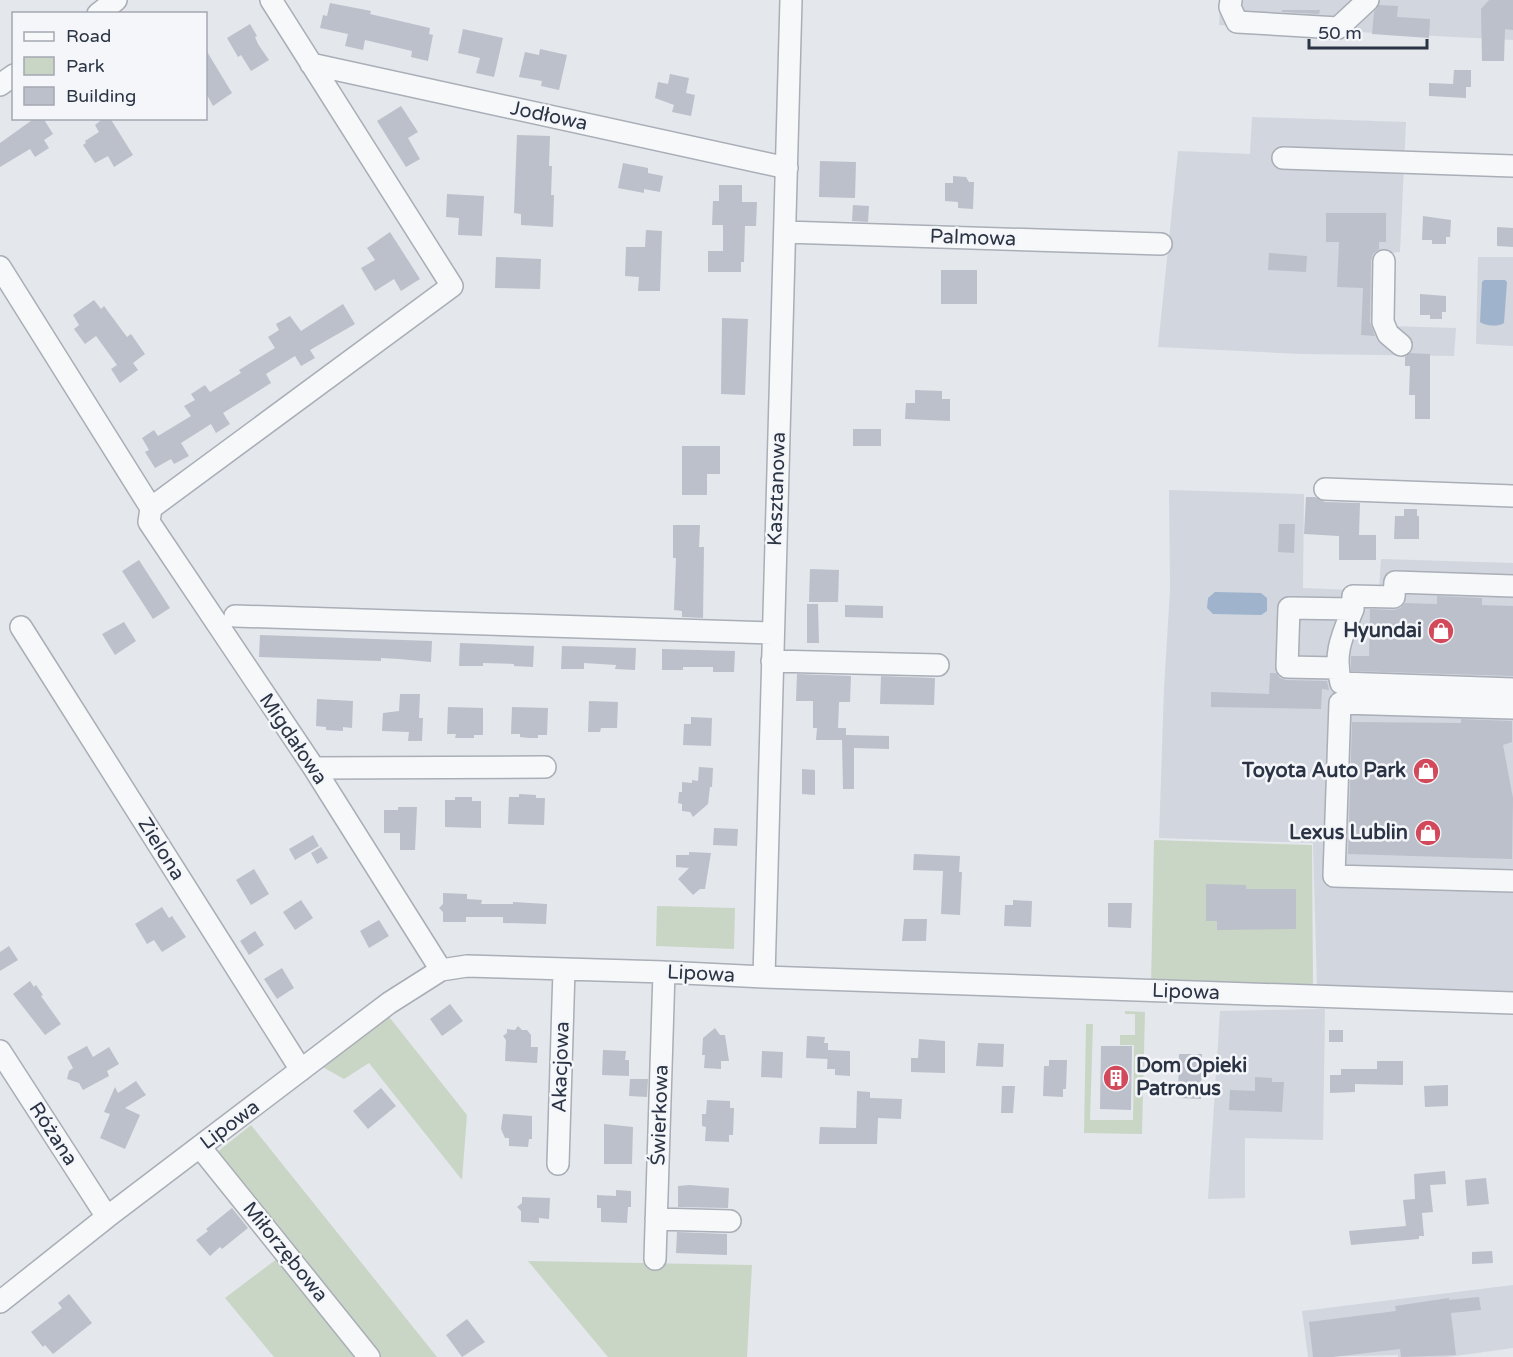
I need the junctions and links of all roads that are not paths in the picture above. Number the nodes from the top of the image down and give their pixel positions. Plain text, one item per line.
1 (116, 0) edge
2 (271, 0) edge
3 (791, 0) edge
4 (1231, 0) edge
5 (1368, 0) edge
6 (101, 12) edge
7 (311, 64) junction
8 (1283, 158) dead end
9 (1513, 166) edge
10 (787, 168) junction
11 (785, 232) junction
12 (1161, 244) dead end
13 (1384, 261) dead end
14 (0, 267) edge
15 (1401, 345) dead end
16 (1326, 489) dead end
17 (1513, 496) edge
18 (151, 508) junction
19 (1513, 586) edge
20 (1353, 609) junction
21 (235, 616) dead end
22 (21, 627) dead end
23 (773, 633) junction
24 (772, 661) junction
25 (938, 665) dead end
26 (1337, 669) junction
27 (1513, 689) edge
28 (1513, 708) edge
29 (314, 768) junction
30 (545, 768) dead end
31 (1513, 881) edge
32 (441, 970) junction
33 (564, 970) junction
34 (664, 972) junction
35 (764, 977) junction
36 (1513, 1003) edge
37 (0, 1051) edge
38 (301, 1070) junction
39 (200, 1147) junction
40 (558, 1164) dead end
41 (106, 1218) junction
42 (656, 1219) junction
43 (730, 1221) dead end
44 (655, 1259) dead end
45 (0, 1302) edge
46 (369, 1357) edge

1 - 6 street
2 - 7 street
3 - 10 street, Kasztanowa
4 - 5 street
7 - 10 street, Jodłowa
7 - 18 street
8 - 9 street
10 - 11 street, Kasztanowa
11 - 12 street, Palmowa
11 - 23 street, Kasztanowa
13 - 15 street
14 - 18 street, Migdałowa
16 - 17 street
18 - 29 street, Migdałowa
19 - 20 street
20 - 26 street
20 - 26 street
21 - 23 street
22 - 38 street, Zielona
23 - 24 street, Kasztanowa
24 - 25 street
24 - 35 street, Kasztanowa
26 - 27 street
28 - 31 street
29 - 30 street
29 - 32 street, Migdałowa
32 - 33 street, Lipowa
32 - 38 street, Lipowa
33 - 34 street, Lipowa
33 - 40 street, Akacjowa
34 - 35 street, Lipowa
34 - 42 street, Świerkowa
35 - 36 street, Lipowa
37 - 41 street, Różana
38 - 39 street, Lipowa
39 - 41 street, Lipowa
39 - 46 street, Miłorzębowa
41 - 45 street, Lipowa
42 - 43 street
42 - 44 street, Świerkowa

